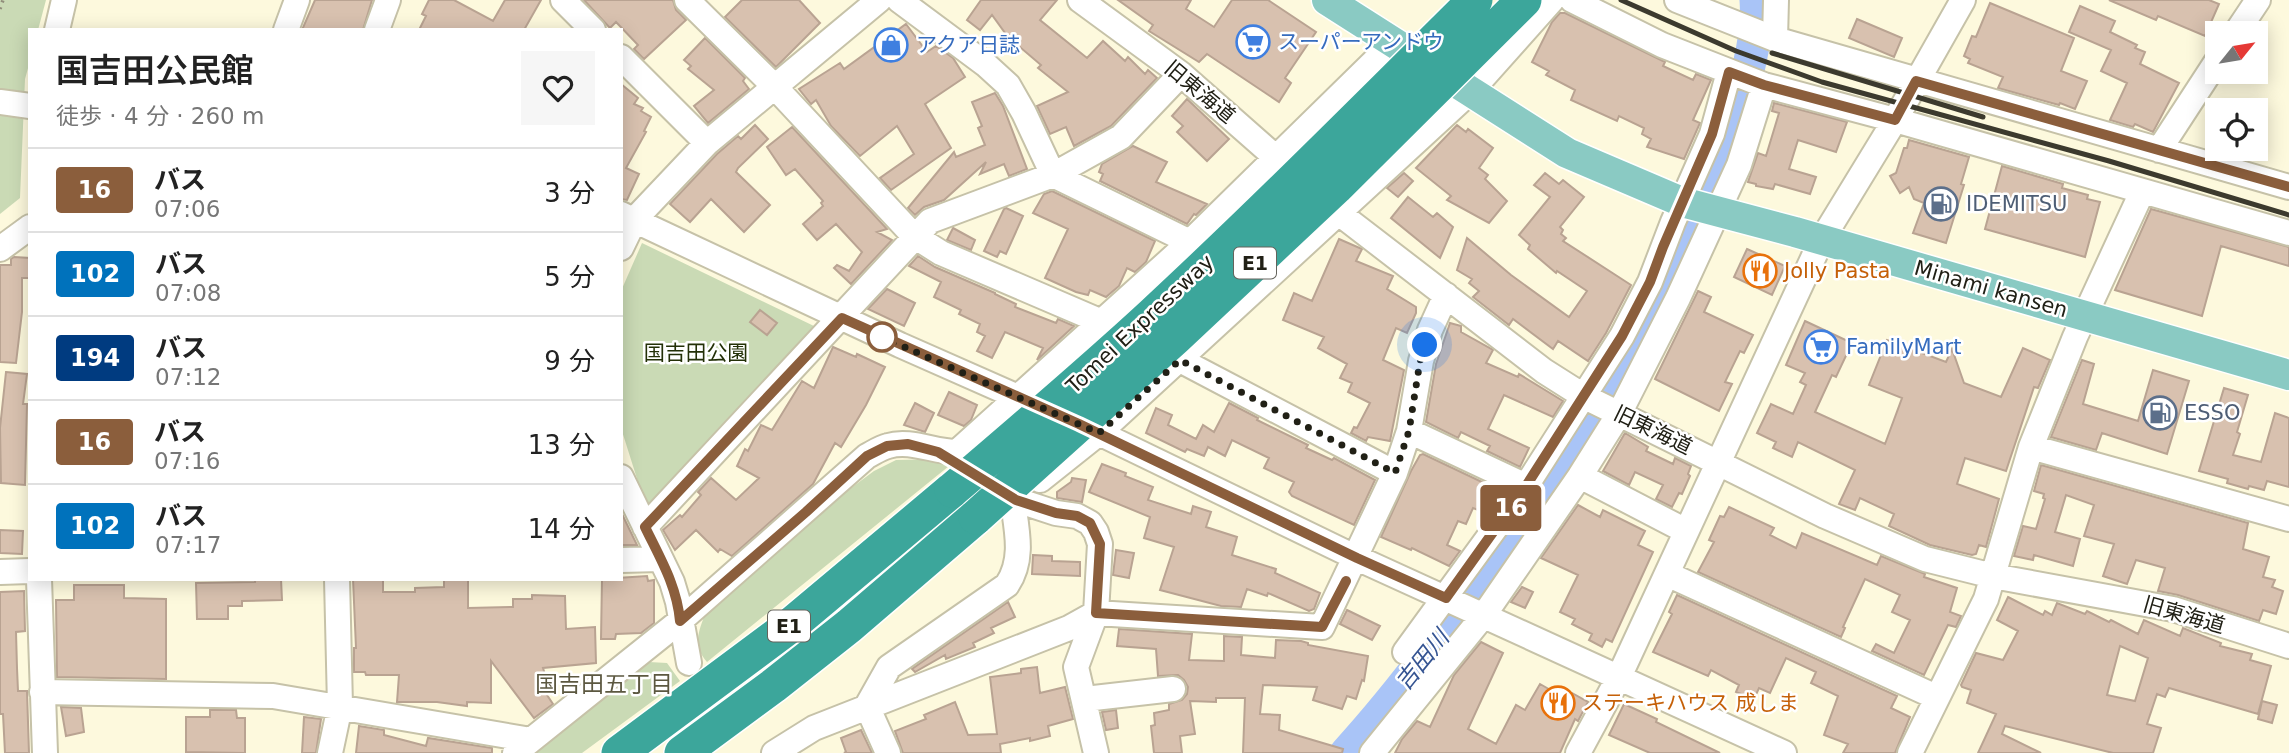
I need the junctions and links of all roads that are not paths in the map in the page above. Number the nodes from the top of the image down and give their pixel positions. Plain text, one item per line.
1 (64, 0) edge
2 (297, 0) edge
3 (388, 0) edge
4 (563, 0) edge
5 (687, 0) edge
6 (879, 0) edge
7 (899, 0) edge
8 (1080, 0) edge
9 (1327, 0) edge
10 (1475, 0) edge
11 (1524, 0) edge
12 (1552, 0) edge
13 (1572, 0) edge
14 (1677, 0) edge
15 (1776, 0) edge
16 (1964, 0) edge
17 (2250, 2) edge
18 (2241, 21) edge
19 (57, 28) edge
20 (287, 28) edge
21 (379, 28) edge
22 (591, 28) edge
23 (1775, 40) junction
24 (1393, 43) junction
25 (623, 59) edge
26 (1729, 72) junction
27 (1181, 74) junction
28 (2205, 79) edge
29 (1916, 81) junction
30 (1764, 85) junction
31 (774, 86) junction
32 (1470, 92) junction
33 (0, 102) edge
34 (28, 106) edge
35 (1895, 120) junction
36 (707, 143) junction
37 (2159, 150) junction
38 (1276, 157) junction
39 (1053, 175) junction
40 (2289, 187) edge
41 (2142, 192) junction
42 (1682, 202) junction
43 (1718, 212) junction
44 (1340, 214) junction
45 (628, 217) edge
46 (28, 229) edge
47 (2289, 233) edge
48 (914, 236) junction
49 (623, 239) edge
50 (1821, 241) junction
51 (1190, 242) junction
52 (0, 250) edge
53 (1446, 295) junction
54 (2086, 317) junction
55 (842, 318) junction
56 (1102, 322) junction
57 (1180, 360) junction
58 (2289, 375) edge
59 (1020, 397) junction
60 (1585, 397) junction
61 (1619, 414) junction
62 (1409, 431) junction
63 (1099, 433) junction
64 (2031, 447) junction
65 (938, 452) junction
66 (1718, 462) junction
67 (1395, 473) junction
68 (1580, 476) junction
69 (623, 482) edge
70 (1526, 486) junction
71 (1014, 501) junction
72 (2289, 519) edge
73 (645, 527) junction
74 (1686, 531) junction
75 (1357, 558) junction
76 (660, 559) junction
77 (623, 560) edge
78 (28, 571) edge
79 (0, 572) edge
80 (1667, 574) junction
81 (1993, 576) junction
82 (39, 581) edge
83 (337, 581) edge
84 (1446, 598) junction
85 (1096, 613) junction
86 (1484, 615) junction
87 (680, 621) junction
88 (2289, 646) edge
89 (1405, 652) dead end
90 (689, 663) dead end
91 (1619, 677) junction
92 (1173, 689) dead end
93 (42, 692) junction
94 (1936, 697) junction
95 (1085, 699) junction
96 (340, 706) junction
97 (867, 706) junction
98 (523, 747) edge
99 (45, 753) edge
100 (330, 753) edge
101 (619, 753) edge
102 (682, 753) edge
103 (702, 753) edge
104 (774, 753) edge
105 (888, 753) edge
106 (1096, 753) edge
107 (1372, 753) edge
108 (1578, 753) edge
109 (1784, 753) edge
110 (1910, 753) edge

1 - 19 street
2 - 20 street
3 - 21 street
4 - 22 street
5 - 31 street
6 - 31 street
7 - 39 street
8 - 27 street, 旧東海道
9 - 24 main road, Minami kansen
10 - 101 highway, Tomei Expressway / E1, bridge
11 - 102 highway, Tomei Expressway / E1, bridge
12 - 32 street
13 - 26 street
14 - 23 street
15 - 23 street
16 - 29 street
17 - 18 street
23 - 29 street
24 - 32 main road, Minami kansen
24 - 38 street
25 - 36 street
26 - 30 street
26 - 42 street
27 - 38 street, 旧東海道
27 - 39 street
28 - 37 street
29 - 35 street
29 - 37 street
30 - 35 street
30 - 43 street
31 - 36 street
31 - 48 street
32 - 42 main road, Minami kansen
32 - 44 street
33 - 34 street
35 - 41 street
35 - 50 street
36 - 45 street
37 - 40 street
38 - 44 street, 旧東海道
38 - 51 street
39 - 48 street
39 - 51 street
41 - 47 street
41 - 54 street
42 - 43 main road, Minami kansen
42 - 60 street
43 - 50 main road, Minami kansen
43 - 61 street
44 - 53 street, 旧東海道
44 - 57 street
45 - 49 street
45 - 55 street
46 - 52 street
48 - 55 street
48 - 56 street
50 - 54 main road, Minami kansen
50 - 66 street
51 - 56 street
53 - 60 street, 旧東海道
53 - 62 street
54 - 58 main road, Minami kansen
54 - 64 street
55 - 59 street
55 - 73 street
56 - 59 street
57 - 63 street
57 - 67 street
59 - 63 street
59 - 65 street
60 - 61 street, 旧東海道
60 - 70 street
61 - 66 street, 旧東海道
61 - 68 street
62 - 67 street
62 - 70 street
63 - 71 street
63 - 75 street
64 - 72 street
64 - 81 street
65 - 71 street
65 - 87 street
66 - 74 street
66 - 81 street, 旧東海道
67 - 75 street
68 - 74 street
68 - 86 street
69 - 73 street
70 - 84 street
71 - 85 street
71 - 97 street
71 - 103 street
73 - 76 street
74 - 80 street
75 - 84 street
75 - 85 street
76 - 77 street
76 - 87 street
78 - 79 street
80 - 91 street
80 - 94 street
81 - 88 street, 旧東海道
81 - 94 street
82 - 93 street
83 - 96 street
84 - 86 street
84 - 89 street
85 - 95 street
85 - 97 street
86 - 91 street
86 - 107 street
87 - 90 street
87 - 98 street
91 - 108 street
91 - 109 street
92 - 95 street
93 - 96 street
93 - 99 street
94 - 110 street
95 - 106 street
96 - 98 street
96 - 100 street
97 - 104 street
97 - 105 street

